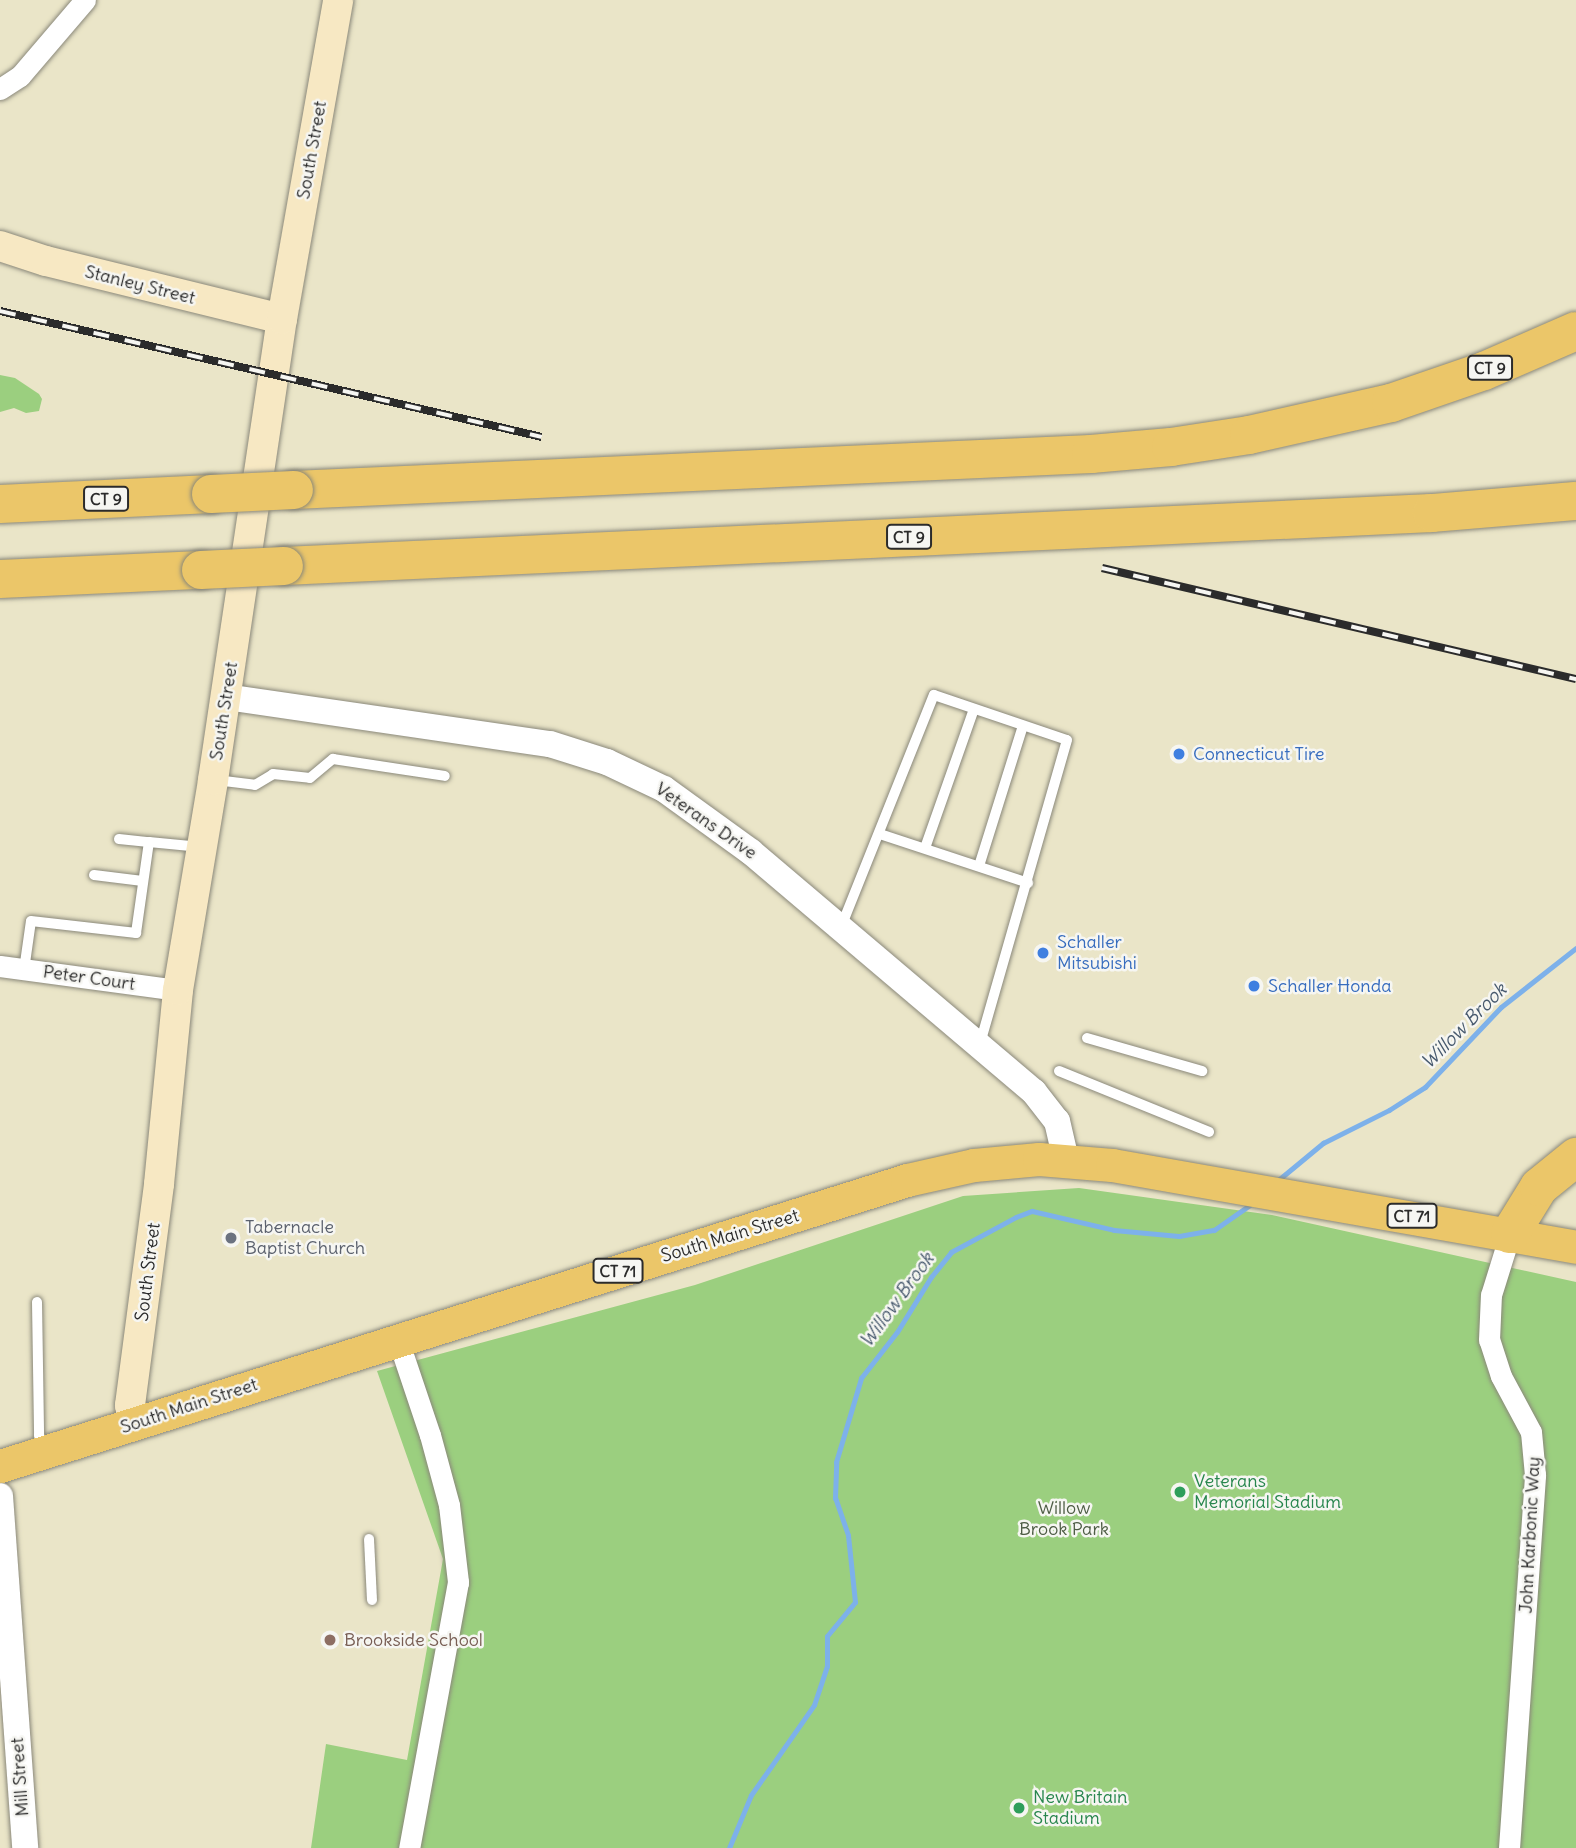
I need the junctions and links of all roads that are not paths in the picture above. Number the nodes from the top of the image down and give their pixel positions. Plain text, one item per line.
1 (85, 0) edge
2 (338, 0) edge
3 (0, 89) edge
4 (0, 246) edge
5 (282, 319) junction
6 (1576, 331) edge
7 (1576, 501) edge
8 (0, 504) edge
9 (71, 576) junction
10 (0, 579) edge
11 (0, 594) edge
12 (226, 697) junction
13 (974, 709) junction
14 (1023, 726) junction
15 (445, 776) dead end
16 (214, 780) junction
17 (880, 834) junction
18 (119, 839) dead end
19 (149, 842) junction
20 (202, 847) junction
21 (925, 848) junction
22 (979, 866) junction
23 (94, 875) dead end
24 (143, 881) junction
25 (1028, 883) junction
26 (841, 928) junction
27 (0, 966) edge
28 (24, 970) junction
29 (178, 990) junction
30 (1087, 1038) dead end
31 (980, 1045) junction
32 (1202, 1071) dead end
33 (1059, 1072) dead end
34 (1209, 1132) dead end
35 (1576, 1157) edge
36 (1066, 1160) junction
37 (1510, 1234) junction
38 (1576, 1247) edge
39 (37, 1302) dead end
40 (398, 1340) junction
41 (134, 1423) junction
42 (43, 1452) junction
43 (0, 1466) edge
44 (0, 1496) edge
45 (369, 1539) dead end
46 (2, 1563) edge
47 (372, 1600) dead end
48 (25, 1848) edge
49 (409, 1848) edge
50 (1509, 1848) edge

1 - 3 street
2 - 5 main road, South Street
4 - 5 main road, Stanley Street
5 - 12 main road, South Street
6 - 8 highway, CT 9, bridge
7 - 9 highway, CT 9, bridge
9 - 10 highway, CT 9
9 - 11 highway
12 - 16 main road, South Street
12 - 26 street, Veterans Drive
13 - 14 lane
13 - 17 lane
13 - 21 lane
14 - 22 lane
14 - 25 lane
15 - 16 lane
16 - 20 main road, South Street
17 - 21 lane
17 - 26 lane
18 - 19 lane
19 - 20 lane
19 - 24 lane
20 - 29 main road, South Street
21 - 22 lane
22 - 25 lane
23 - 24 lane
24 - 28 lane
25 - 31 lane
26 - 31 street, Veterans Drive
27 - 28 street, Peter Court
28 - 29 street, Peter Court
29 - 41 main road, South Street
30 - 32 lane
31 - 36 street, Veterans Drive
33 - 34 lane
35 - 37 highway
36 - 37 main road, South Main Street / CT 71
36 - 40 main road, South Main Street / CT 71
37 - 38 main road, CT 71
37 - 50 street, John Karbonic Way
39 - 42 lane
40 - 41 main road, South Main Street / CT 71
40 - 49 street
41 - 42 main road, South Main Street / CT 71
42 - 43 main road, South Main Street / CT 71
44 - 46 street, Mill Street
45 - 47 lane
46 - 48 street, Mill Street

